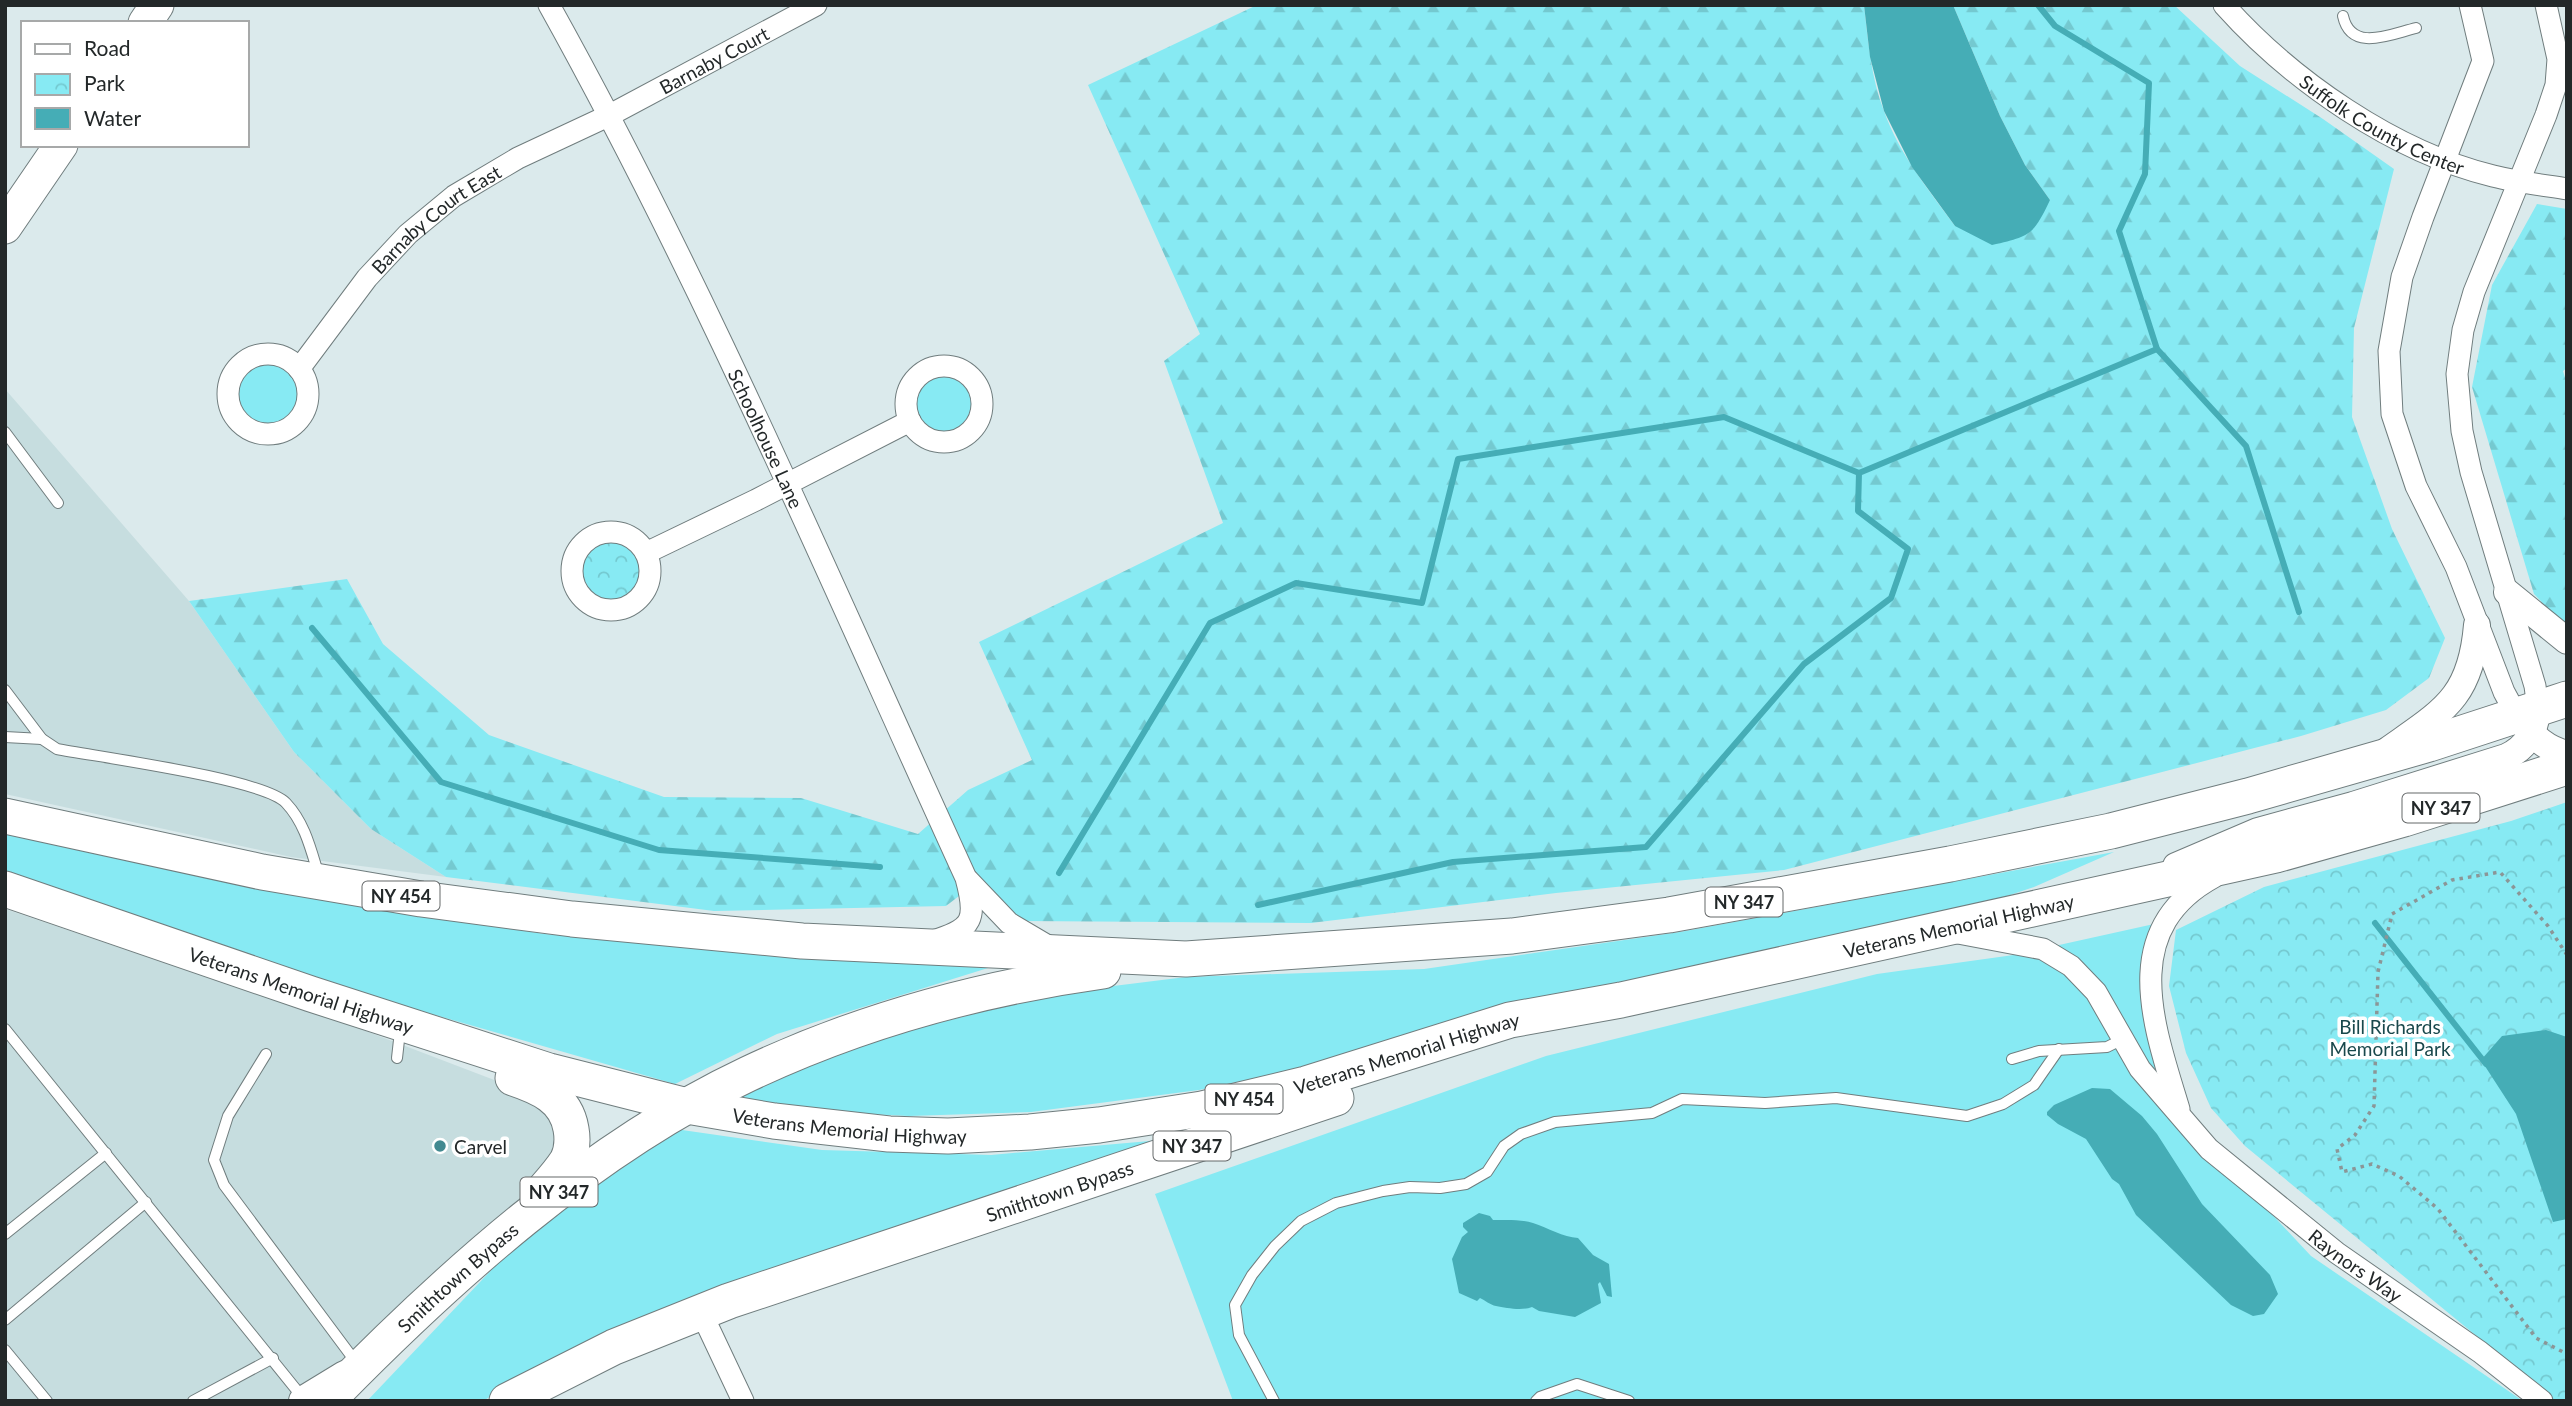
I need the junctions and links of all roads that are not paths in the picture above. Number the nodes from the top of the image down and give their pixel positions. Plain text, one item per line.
1 (158, 5) edge
2 (549, 5) edge
3 (816, 5) edge
4 (2224, 5) edge
5 (2470, 5) edge
6 (2546, 5) edge
7 (2343, 16) dead end
8 (146, 21) edge
9 (2416, 28) dead end
10 (610, 115) junction
11 (60, 147) edge
12 (2445, 160) junction
13 (2518, 181) junction
14 (2567, 188) edge
15 (5, 227) edge
16 (299, 369) dead end
17 (910, 422) dead end
18 (5, 432) edge
19 (786, 485) junction
20 (58, 503) dead end
21 (646, 553) dead end
22 (2507, 592) junction
23 (2477, 625) junction
24 (2567, 641) edge
25 (5, 690) edge
26 (2539, 714) edge
27 (5, 737) edge
28 (42, 738) junction
29 (2567, 754) edge
30 (2368, 763) junction
31 (2567, 767) edge
32 (5, 816) edge
33 (2240, 863) junction
34 (966, 878) junction
35 (321, 882) junction
36 (5, 889) edge
37 (2120, 890) junction
38 (1936, 930) junction
39 (911, 947) junction
40 (1061, 954) junction
41 (1186, 959) junction
42 (310, 994) junction
43 (1621, 1000) junction
44 (5, 1029) edge
45 (2123, 1039) junction
46 (2059, 1049) junction
47 (266, 1054) dead end
48 (2012, 1059) dead end
49 (687, 1107) junction
50 (2182, 1118) junction
51 (106, 1153) junction
52 (146, 1202) junction
53 (5, 1234) edge
54 (506, 1234) junction
55 (701, 1312) junction
56 (5, 1320) edge
57 (5, 1350) edge
58 (273, 1358) junction
59 (360, 1367) junction
60 (304, 1400) edge
61 (47, 1401) edge
62 (193, 1401) edge
63 (327, 1401) edge
64 (507, 1401) edge
65 (743, 1401) edge
66 (1274, 1401) edge
67 (1536, 1401) edge
68 (1629, 1401) edge
69 (2542, 1401) edge

1 - 8 main road
2 - 10 street, Schoolhouse Lane
3 - 10 street, Barnaby Court
4 - 12 street, Suffolk County Center
5 - 12 street
6 - 13 street
7 - 9 lane
10 - 16 street, Barnaby Court East
10 - 19 street, Schoolhouse Lane
11 - 15 main road
12 - 13 street, Suffolk County Center
12 - 23 street
13 - 14 street, Suffolk County Center
13 - 22 street
17 - 19 street
18 - 20 lane
19 - 21 street
19 - 34 street, Schoolhouse Lane
22 - 24 street
22 - 26 street
23 - 26 street
23 - 30 street
25 - 28 lane
26 - 29 street
26 - 30 highway, NY 347
26 - 37 street
27 - 28 lane
28 - 35 lane
30 - 41 highway, NY 347
31 - 33 highway, Veterans Memorial Highway / NY 347
32 - 35 highway, NY 454
33 - 37 highway, Veterans Memorial Highway / NY 347
33 - 50 street, Raynors Way
34 - 39 street, Schoolhouse Lane
34 - 40 street, Schoolhouse Lane
35 - 39 highway, NY 454
36 - 42 highway, Veterans Memorial Highway / NY 454
37 - 38 highway, Veterans Memorial Highway / NY 347
38 - 43 highway, Veterans Memorial Highway / NY 347
38 - 45 street, Raynors Way
39 - 40 highway, NY 454
40 - 41 highway, NY 454
41 - 49 highway, Smithtown Bypass / NY 347
42 - 49 highway, Veterans Memorial Highway / NY 454
42 - 54 highway
43 - 49 highway, Veterans Memorial Highway / NY 454
43 - 55 highway, Smithtown Bypass / NY 347
44 - 51 lane
45 - 46 lane
45 - 50 street, Raynors Way
46 - 48 lane
46 - 66 lane
47 - 59 lane
49 - 54 highway, Smithtown Bypass / NY 347
50 - 69 street, Raynors Way
51 - 52 lane
51 - 53 lane
52 - 56 lane
52 - 58 lane
54 - 59 highway, Smithtown Bypass / NY 347
55 - 64 highway, Smithtown Bypass / NY 347
55 - 65 street
57 - 61 lane
58 - 60 lane
58 - 62 lane
59 - 60 main road
59 - 63 highway, Smithtown Bypass / NY 347
67 - 68 lane

